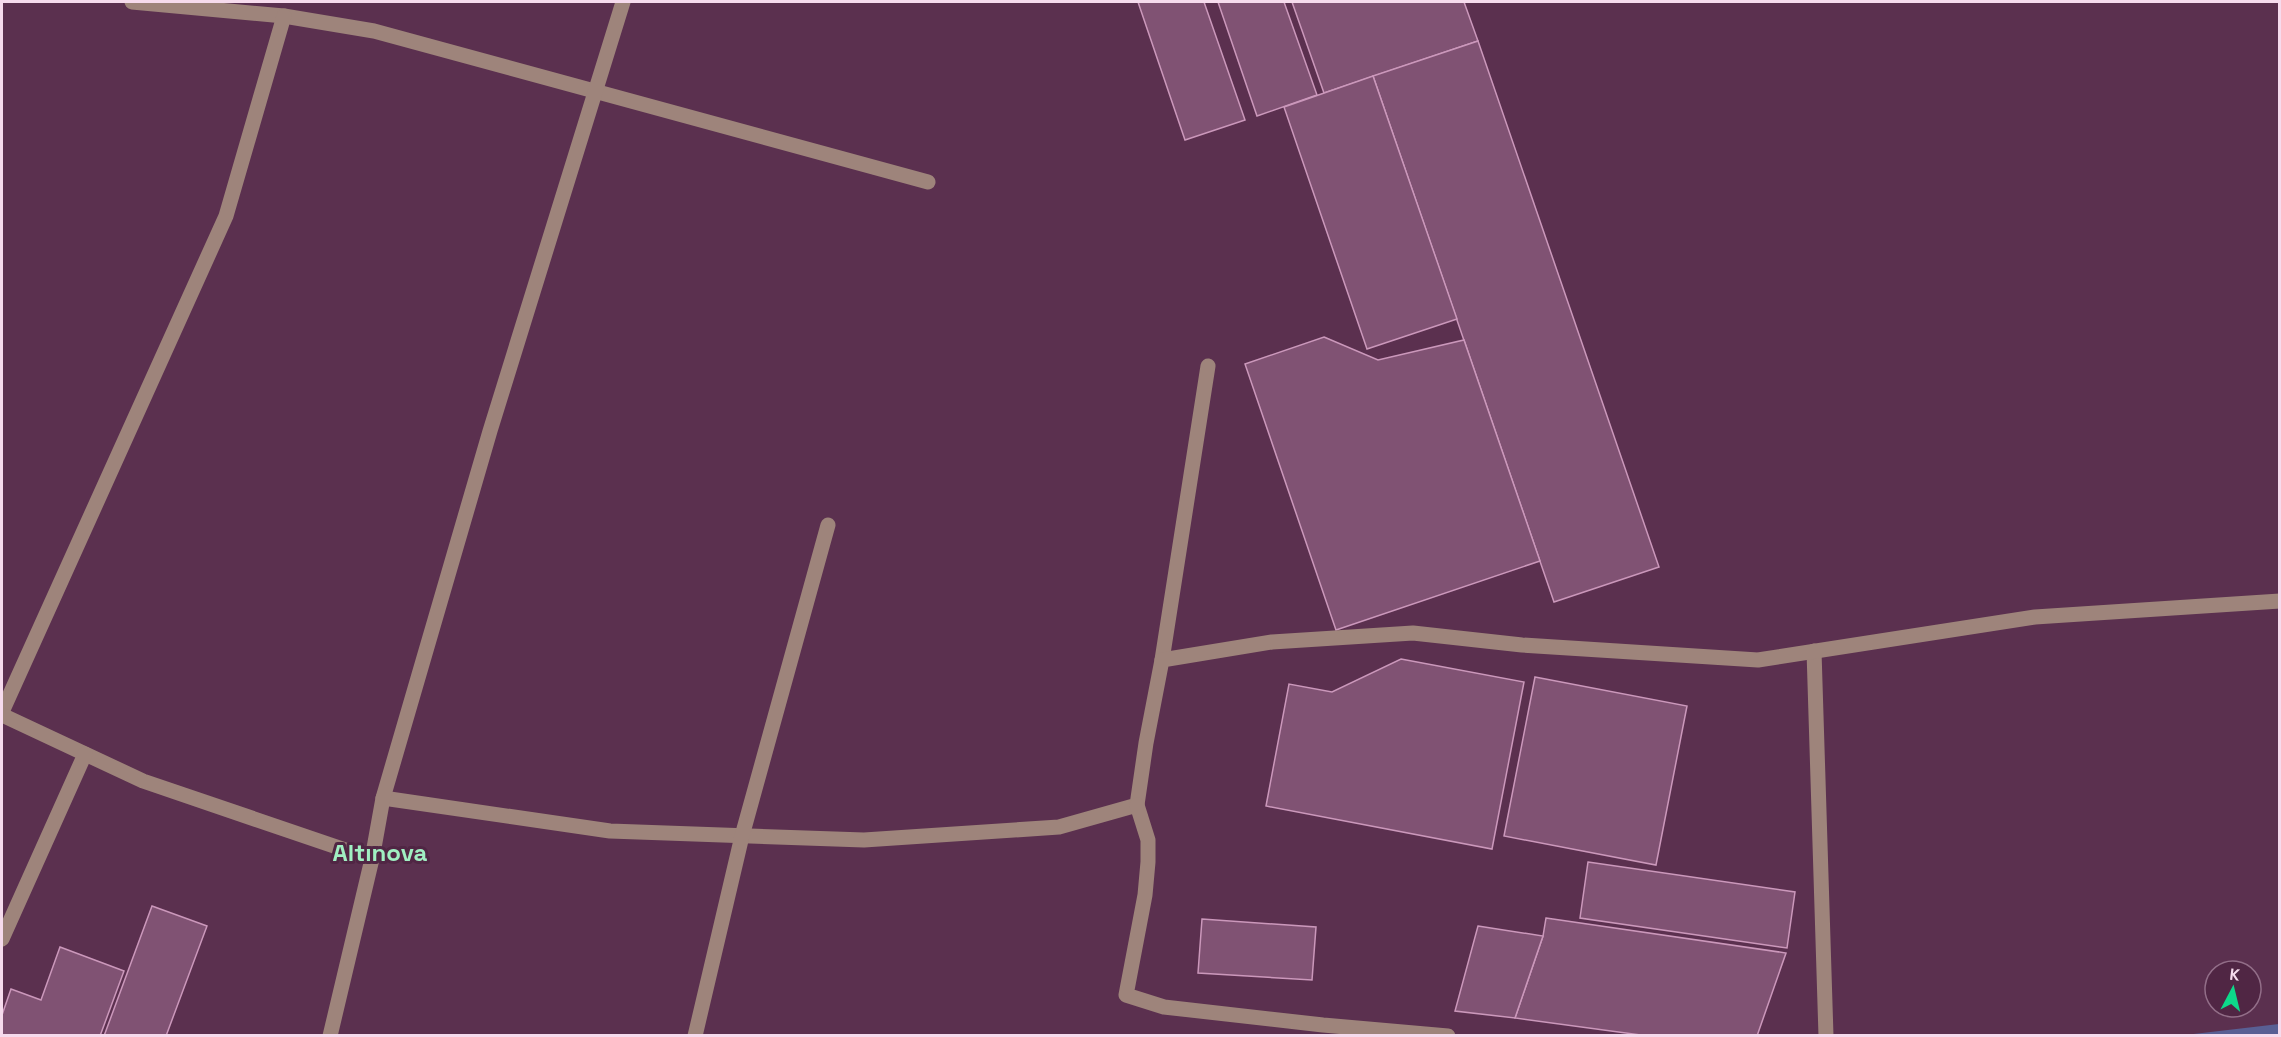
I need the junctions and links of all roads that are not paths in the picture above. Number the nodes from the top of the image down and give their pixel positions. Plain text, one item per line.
1 (132, 2) edge
2 (623, 2) edge
3 (285, 16) junction
4 (595, 90) junction
5 (928, 182) dead end
6 (1208, 366) dead end
7 (828, 525) dead end
8 (2280, 601) edge
9 (1814, 651) junction
10 (1162, 660) junction
11 (2, 714) edge
12 (85, 754) junction
13 (382, 798) junction
14 (1137, 805) junction
15 (742, 836) junction
16 (372, 859) junction
17 (2, 939) edge
18 (330, 1035) edge
19 (695, 1035) edge
20 (1448, 1035) edge
21 (1826, 1035) edge

1 - 3 street
2 - 4 street
3 - 4 street
3 - 11 street
4 - 5 street
4 - 13 street
6 - 10 street
7 - 15 street
8 - 9 street
9 - 10 street
9 - 21 street
10 - 14 street
11 - 12 street
12 - 16 street
12 - 17 street
13 - 15 street
13 - 16 street
14 - 15 street
14 - 20 street
15 - 19 street
16 - 18 street

